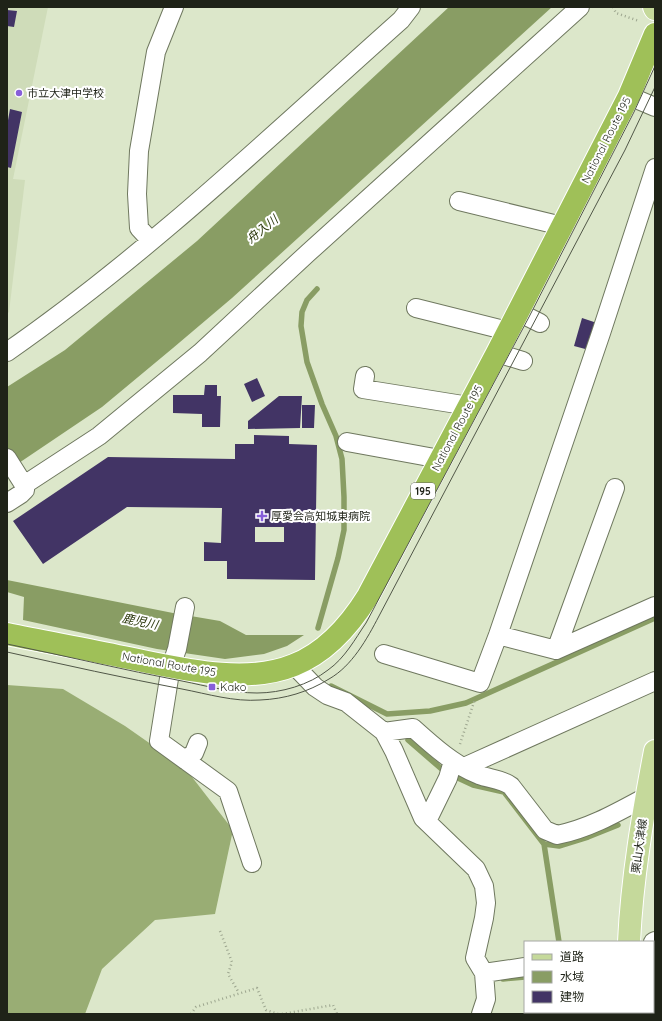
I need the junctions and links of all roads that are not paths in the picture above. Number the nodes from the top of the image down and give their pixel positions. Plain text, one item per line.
1 (174, 7) edge
2 (411, 7) edge
3 (580, 7) edge
4 (651, 18) edge
5 (629, 96) junction
6 (655, 107) edge
7 (655, 168) edge
8 (459, 201) dead end
9 (562, 226) junction
10 (151, 241) junction
11 (416, 308) dead end
12 (518, 312) junction
13 (540, 322) dead end
14 (508, 331) junction
15 (7, 352) edge
16 (497, 353) junction
17 (523, 362) dead end
18 (365, 376) dead end
19 (468, 406) junction
20 (347, 442) dead end
21 (7, 458) edge
22 (440, 459) junction
23 (22, 482) junction
24 (615, 488) dead end
25 (7, 503) edge
26 (655, 606) edge
27 (185, 607) dead end
28 (7, 634) edge
29 (498, 635) junction
30 (556, 650) junction
31 (384, 654) dead end
32 (174, 658) junction
33 (294, 665) junction
34 (655, 681) edge
35 (384, 732) junction
36 (198, 743) dead end
37 (655, 751) edge
38 (185, 760) junction
39 (458, 764) junction
40 (650, 795) edge
41 (427, 821) junction
42 (252, 863) dead end
43 (629, 941) edge
44 (524, 967) edge
45 (484, 973) junction
46 (481, 1014) edge

1 - 10 street
2 - 10 street
3 - 23 street
4 - 5 highway, National Route 195 / 195
5 - 6 street
5 - 9 highway, National Route 195 / 195
7 - 29 street
8 - 9 street
9 - 12 highway, National Route 195 / 195
10 - 15 street
11 - 14 street
12 - 13 street
12 - 14 highway, National Route 195 / 195
14 - 16 highway, National Route 195 / 195
16 - 17 street
16 - 19 highway, National Route 195 / 195
18 - 19 street
19 - 22 highway, National Route 195 / 195
20 - 22 street
21 - 23 street
22 - 33 highway, National Route 195 / 195
23 - 25 street
24 - 30 street
26 - 30 street
27 - 32 street
28 - 32 highway, National Route 195 / 195
29 - 30 street
29 - 31 street
32 - 33 highway, National Route 195 / 195
32 - 38 street
33 - 35 street
34 - 39 street
35 - 39 street
35 - 41 street
36 - 38 street
37 - 40 main road, 栗山大津線
38 - 42 street
39 - 40 street
39 - 41 street
40 - 43 main road, 栗山大津線
41 - 45 street
44 - 45 street
45 - 46 street

